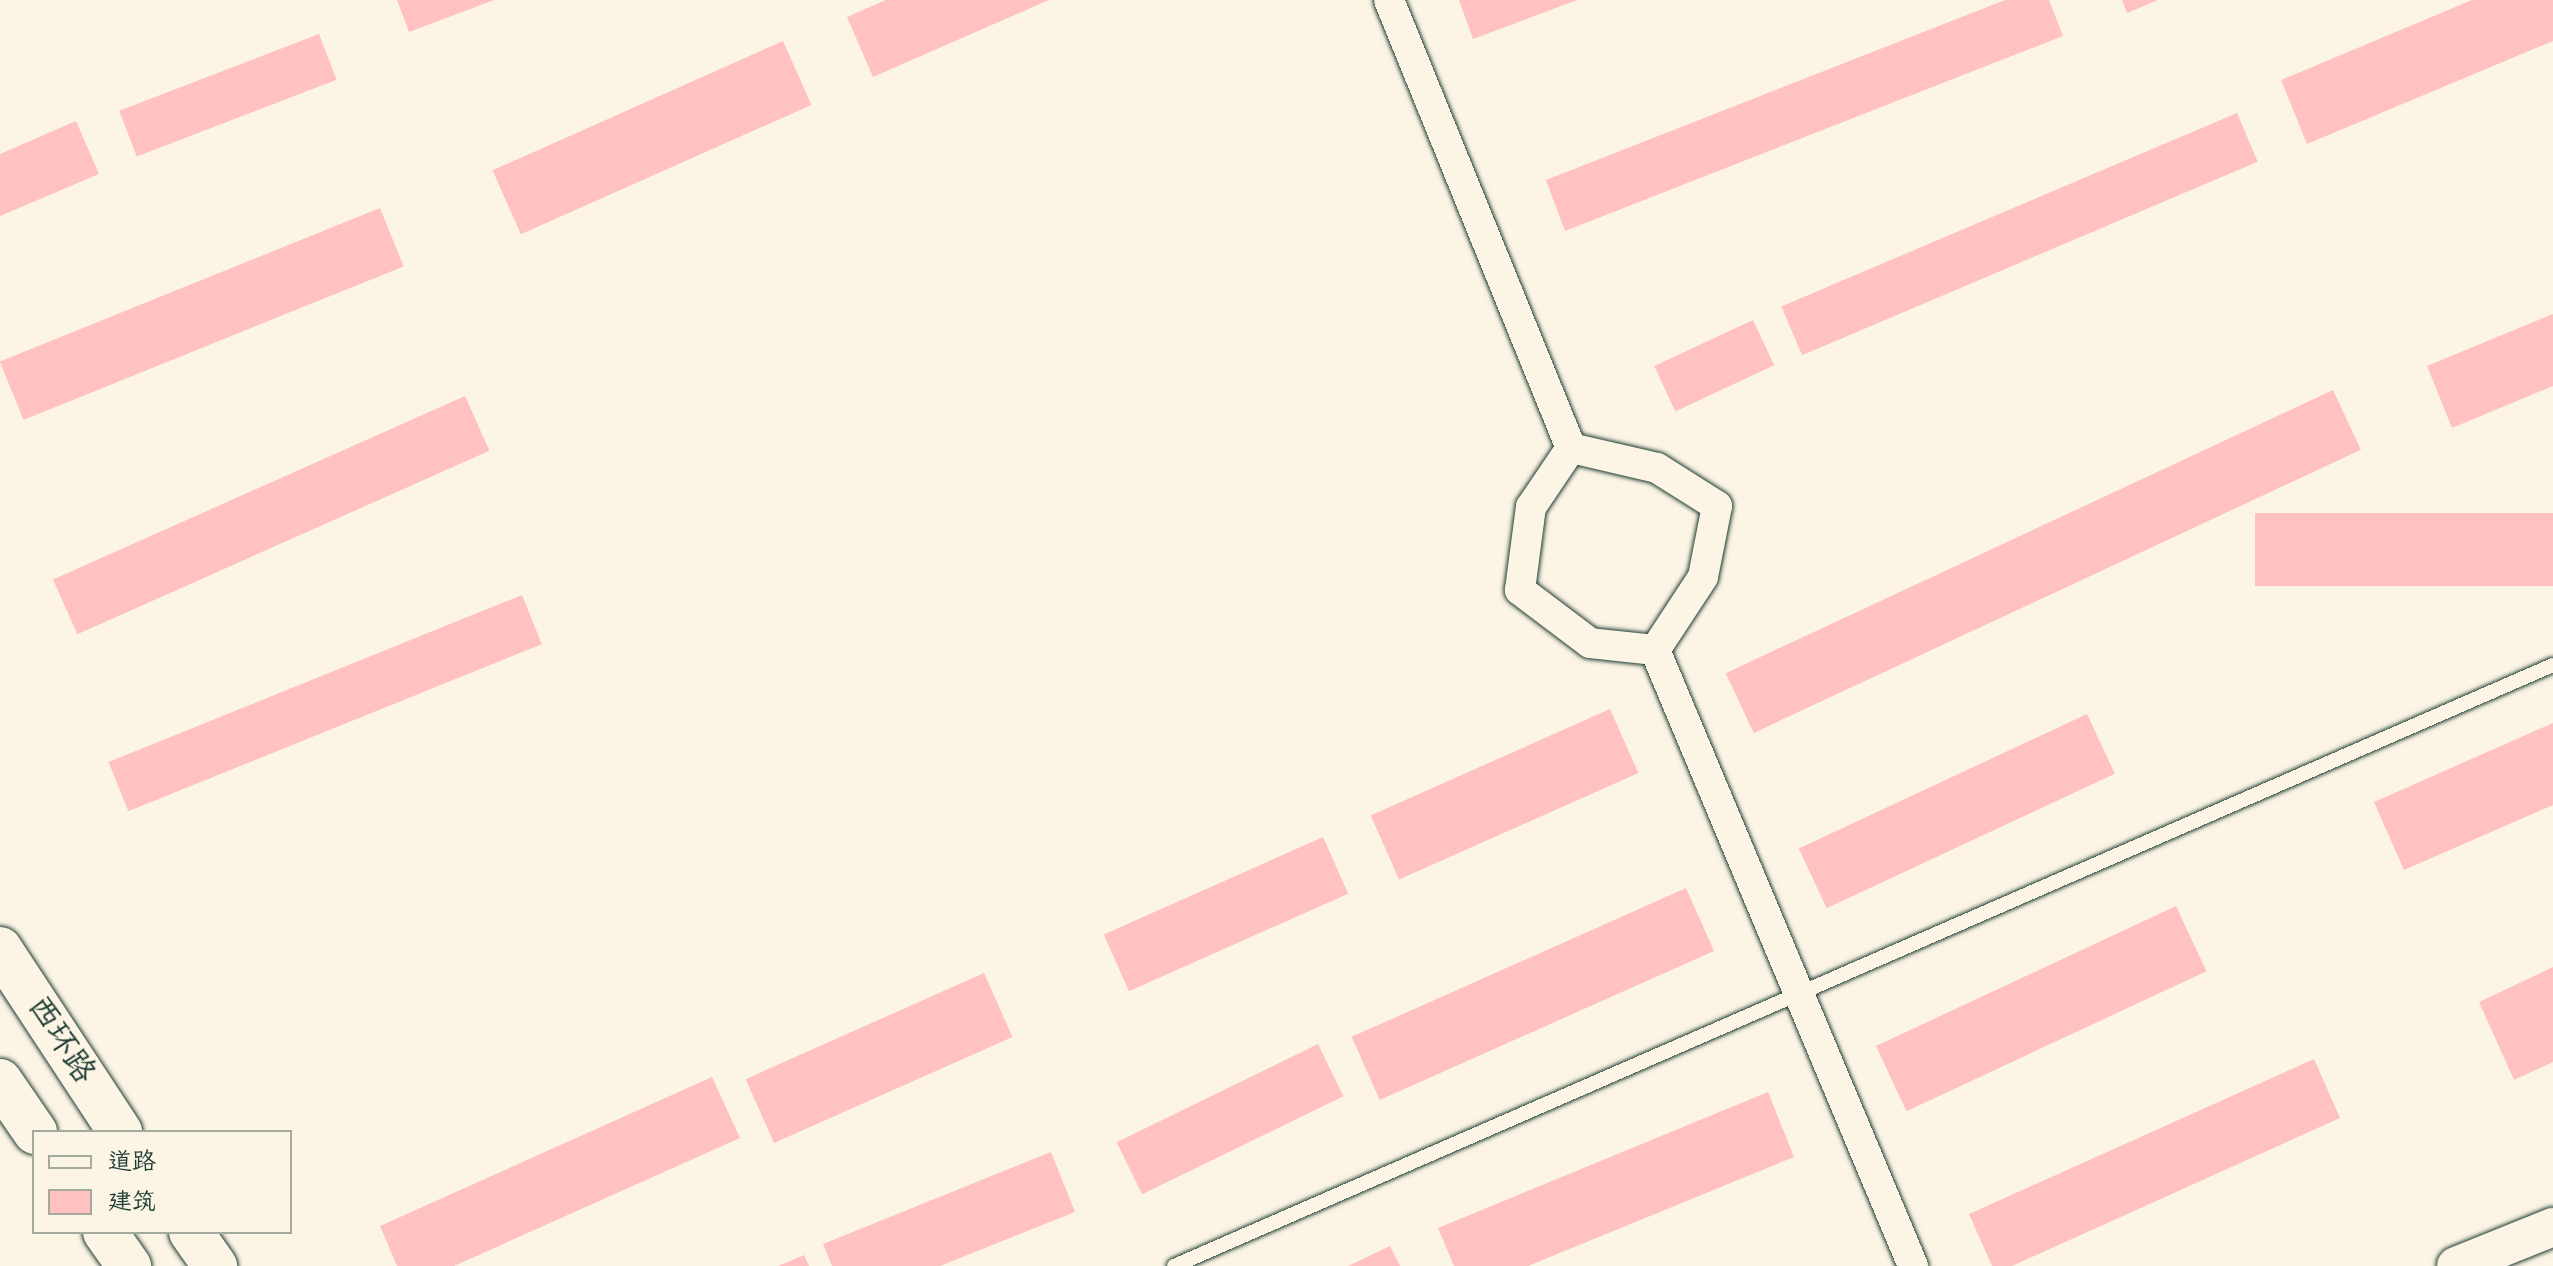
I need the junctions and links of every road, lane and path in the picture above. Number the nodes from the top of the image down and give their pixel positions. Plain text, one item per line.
1 (1389, 0) edge
2 (1571, 448) junction
3 (1655, 650) junction
4 (2553, 665) edge
5 (0, 949) edge
6 (1801, 999) junction
7 (0, 1081) edge
8 (34, 1130) edge
9 (119, 1130) edge
10 (2553, 1227) edge
11 (106, 1234) edge
12 (192, 1234) edge
13 (129, 1266) edge
14 (215, 1266) edge
15 (1174, 1266) edge
16 (1913, 1266) edge
17 (2456, 1266) edge

1 - 2 street
2 - 3 street
2 - 3 street
3 - 6 street
4 - 6 lane
5 - 9 main road, 西环路
6 - 15 lane
6 - 16 street
7 - 8 main road
10 - 17 street
11 - 13 main road
12 - 14 main road

